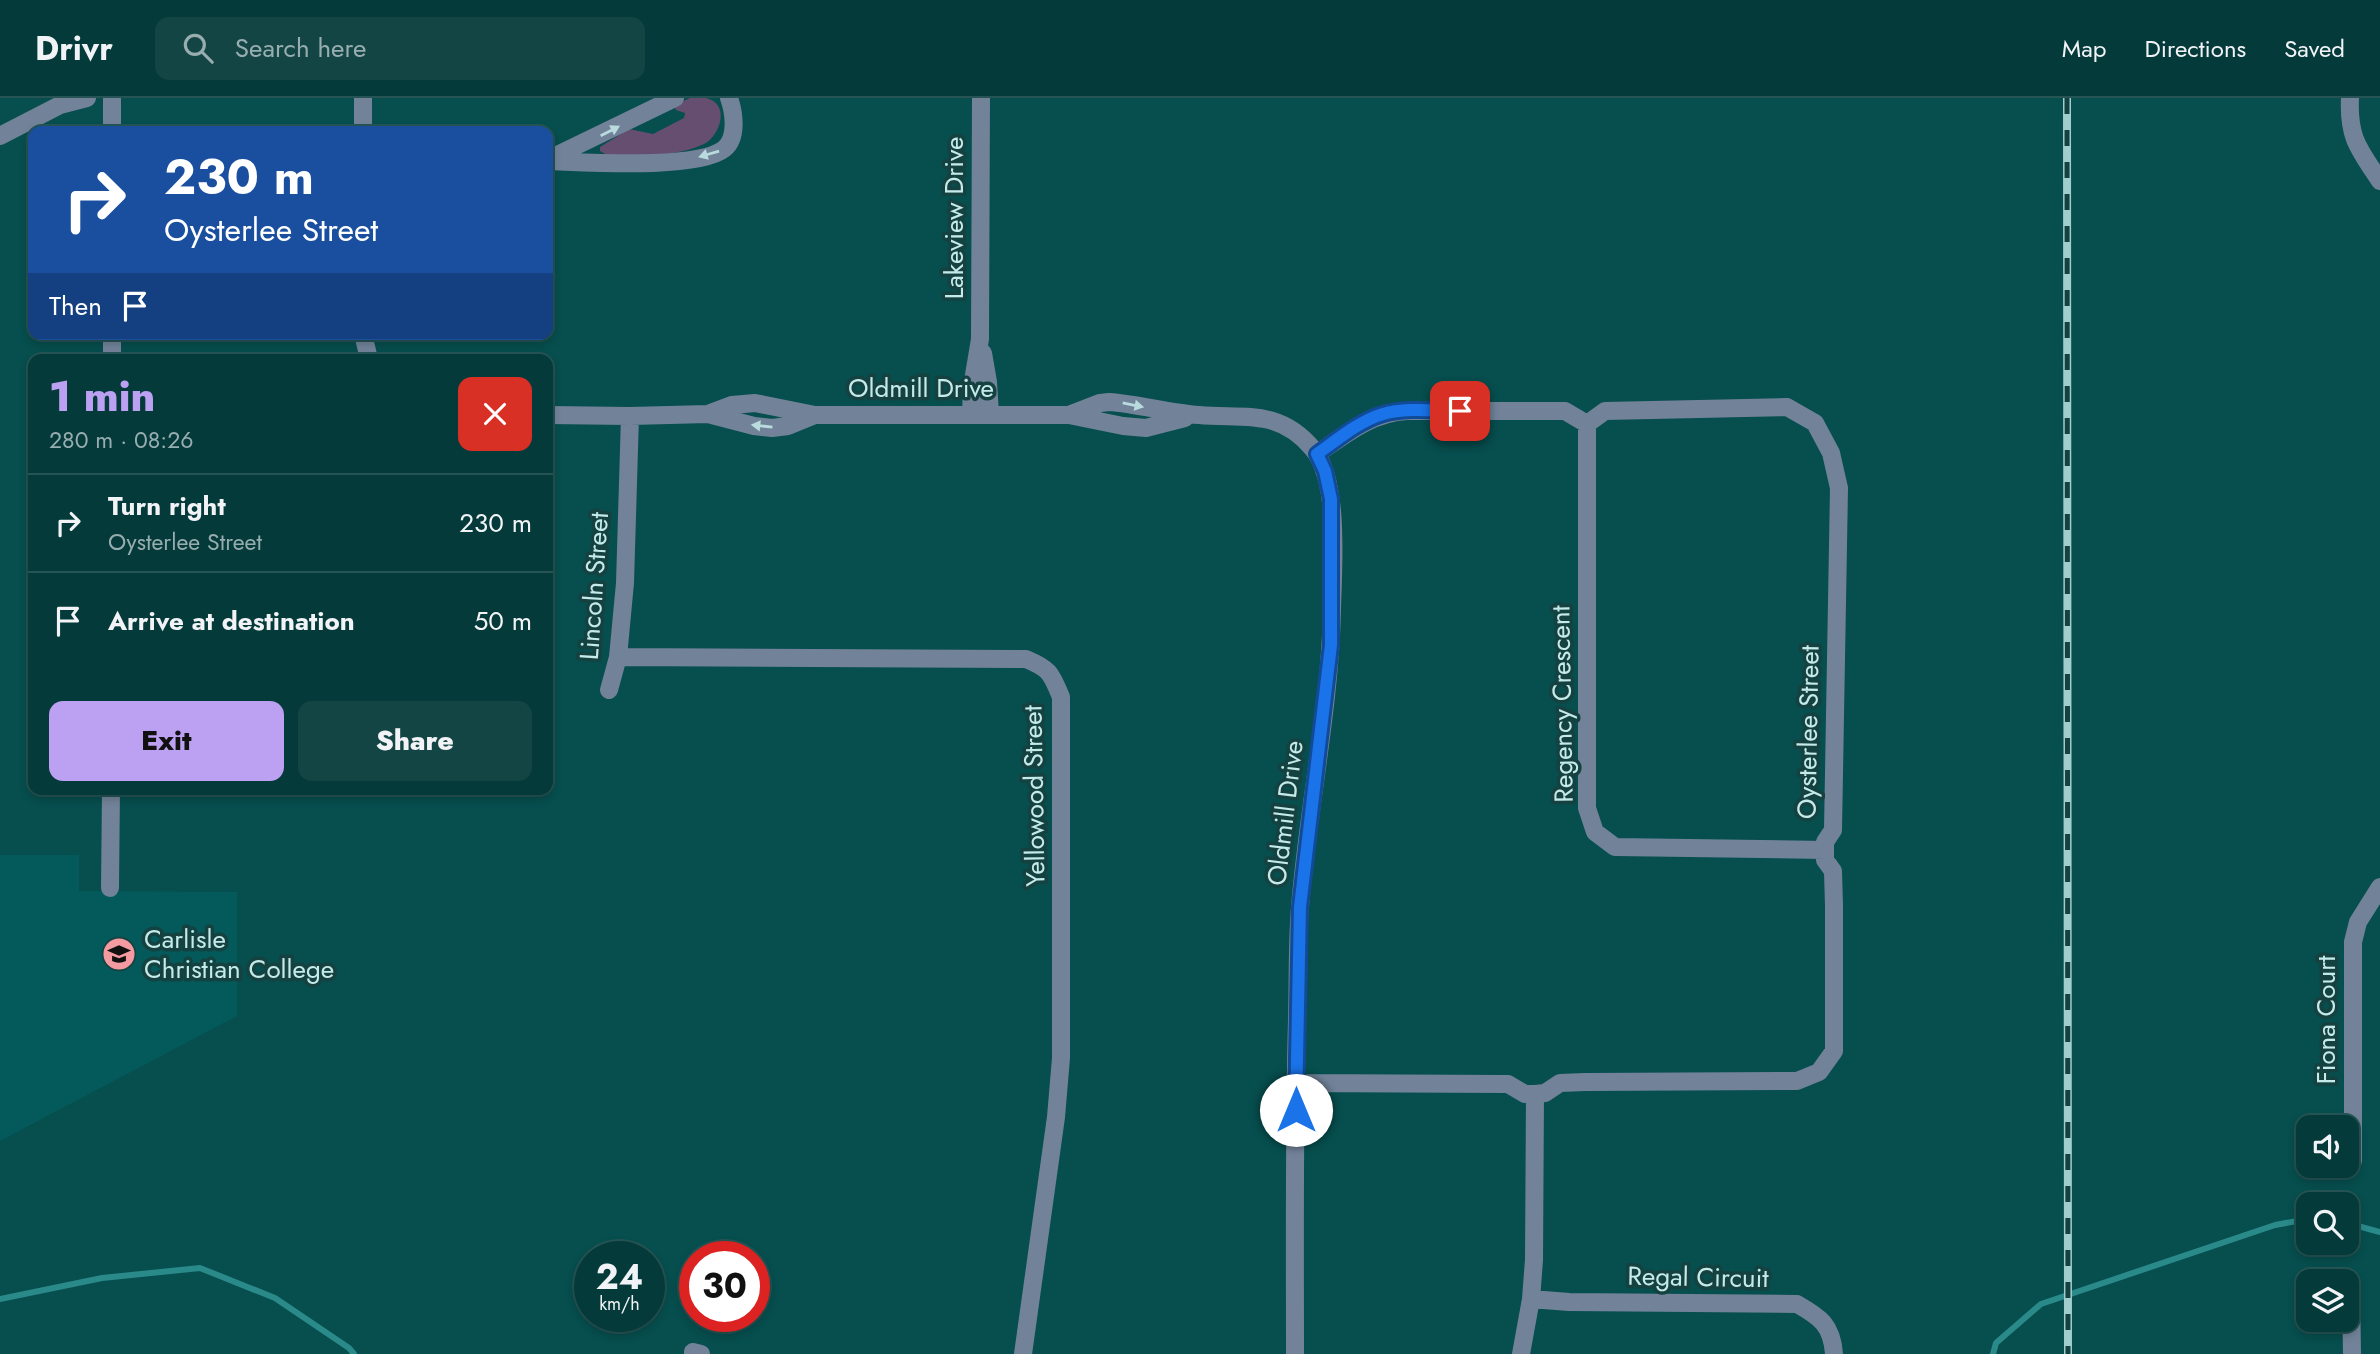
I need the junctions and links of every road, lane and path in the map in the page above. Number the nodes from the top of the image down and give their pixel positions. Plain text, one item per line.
1 (88, 98) edge
2 (112, 98) edge
3 (363, 98) edge
4 (675, 98) edge
5 (729, 98) edge
6 (981, 98) edge
7 (2350, 98) edge
8 (112, 126) edge
9 (363, 126) edge
10 (0, 136) edge
11 (553, 158) edge
12 (553, 160) edge
13 (2380, 181) edge
14 (980, 339) junction
15 (971, 414) junction
16 (990, 414) junction
17 (553, 415) edge
18 (625, 416) junction
19 (1587, 424) junction
20 (1317, 454) junction
21 (618, 657) junction
22 (609, 690) dead end
23 (111, 795) edge
24 (1825, 850) junction
25 (2380, 887) edge
26 (110, 888) dead end
27 (1296, 1083) junction
28 (1535, 1094) junction
29 (2353, 1115) edge
30 (1531, 1298) junction
31 (2352, 1332) edge
32 (1023, 1354) edge
33 (1296, 1354) edge
34 (1521, 1354) edge
35 (1834, 1354) edge
36 (2352, 1354) edge

1 - 10 street
2 - 8 street
3 - 9 street
11 -> 4 street
5 -> 12 street
6 - 14 street, Lakeview Drive
7 - 13 street
14 - 15 street, Lakeview Drive
14 - 16 street, Lakeview Drive
15 - 16 street, Oldmill Drive
15 - 18 street, Oldmill Drive
16 - 20 street, Oldmill Drive
17 - 18 street, Oldmill Drive
18 - 21 street, Lincoln Street
19 - 20 street
19 - 24 street, Regency Crescent
19 - 24 street, Oysterlee Street
20 - 27 street, Oldmill Drive
21 - 22 street, Lincoln Street
21 - 32 street, Yellowood Street
23 - 26 street
24 - 28 street, Oysterlee Street
25 - 29 street, Fiona Court
27 - 28 street
27 - 33 street, Oldmill Drive
28 - 30 street
30 - 34 street
30 - 35 street, Regal Circuit
31 - 36 street

